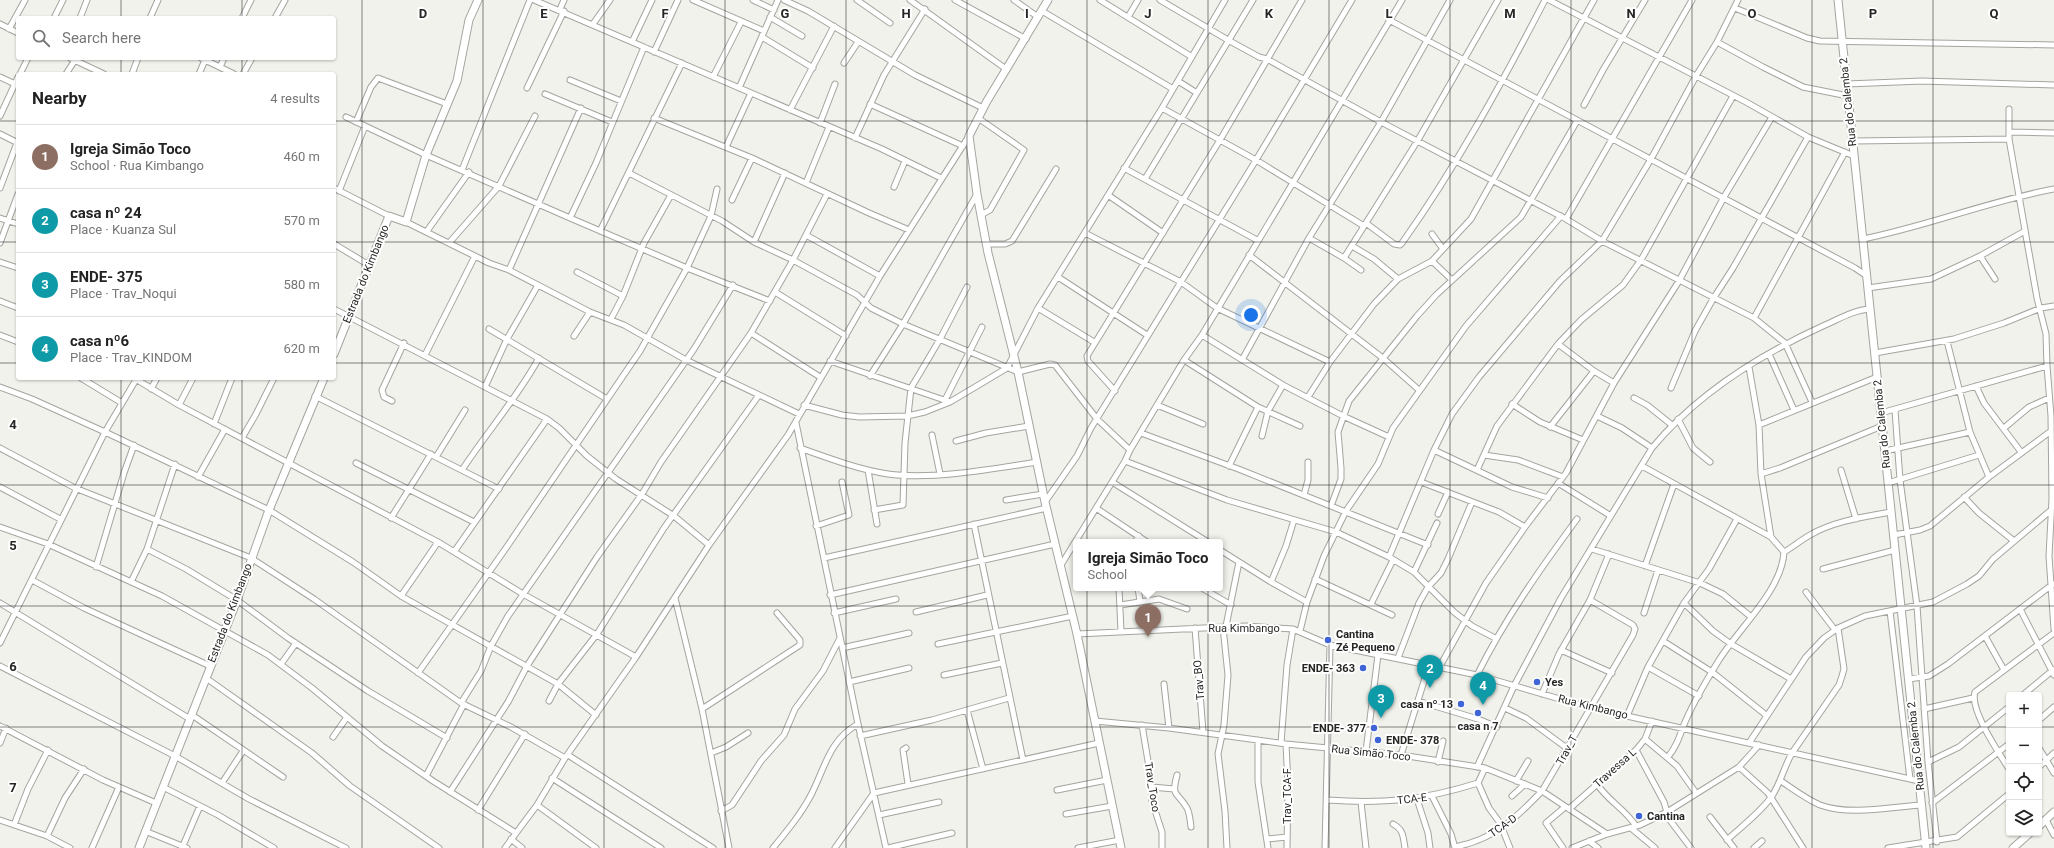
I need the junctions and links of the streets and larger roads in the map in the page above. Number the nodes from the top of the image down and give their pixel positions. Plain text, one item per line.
1 (25, 0) edge
2 (63, 0) edge
3 (87, 0) edge
4 (158, 0) edge
5 (286, 0) edge
6 (478, 0) edge
7 (530, 0) edge
8 (534, 0) edge
9 (564, 0) edge
10 (610, 0) edge
11 (652, 0) edge
12 (678, 0) edge
13 (693, 0) edge
14 (753, 0) edge
15 (778, 0) edge
16 (784, 0) edge
17 (910, 0) edge
18 (955, 0) edge
19 (1014, 0) edge
20 (1048, 0) edge
21 (1100, 0) edge
22 (1138, 0) edge
23 (1160, 0) edge
24 (1225, 0) edge
25 (1253, 0) edge
26 (1302, 0) edge
27 (1352, 0) edge
28 (1402, 0) edge
29 (1450, 0) edge
30 (1498, 0) edge
31 (1545, 0) edge
32 (1549, 0) edge
33 (1594, 0) edge
34 (1645, 0) edge
35 (1692, 0) edge
36 (1738, 0) edge
37 (1838, 0) edge
38 (249, 1) edge
39 (860, 1) edge
40 (920, 2) edge
41 (1735, 8) junction
42 (925, 9) junction
43 (562, 10) junction
44 (774, 10) junction
45 (1040, 14) junction
46 (16, 16) edge
47 (16, 16) edge
48 (55, 16) edge
49 (80, 16) edge
50 (151, 16) edge
51 (243, 16) edge
52 (277, 16) edge
53 (770, 17) junction
54 (1128, 17) junction
55 (1584, 19) junction
56 (1389, 20) junction
57 (741, 22) junction
58 (890, 23) dead end
59 (0, 24) edge
60 (593, 24) junction
61 (834, 26) junction
62 (1208, 28) junction
63 (9, 29) junction
64 (764, 31) junction
65 (16, 32) edge
66 (802, 36) dead end
67 (762, 37) junction
68 (1622, 38) junction
69 (1026, 39) junction
70 (1228, 40) junction
71 (1427, 41) junction
72 (632, 42) junction
73 (858, 42) junction
74 (1717, 42) junction
75 (1842, 42) junction
76 (2054, 45) edge
77 (644, 47) junction
78 (654, 52) junction
79 (1192, 57) junction
80 (1659, 58) junction
81 (1267, 59) junction
82 (27, 60) edge
83 (73, 60) edge
84 (75, 60) edge
85 (137, 60) edge
86 (203, 60) edge
87 (205, 60) edge
88 (223, 60) edge
89 (251, 60) edge
90 (1464, 61) junction
91 (892, 62) junction
92 (682, 63) junction
93 (844, 63) dead end
94 (220, 67) junction
95 (812, 68) junction
96 (1006, 69) junction
97 (21, 72) edge
98 (67, 72) edge
99 (100, 72) edge
100 (133, 72) edge
101 (200, 72) edge
102 (230, 72) edge
103 (244, 72) edge
104 (1696, 76) junction
105 (0, 77) edge
106 (713, 77) junction
107 (1304, 79) junction
108 (16, 80) edge
109 (570, 80) dead end
110 (1503, 80) junction
111 (1178, 81) junction
112 (14, 84) junction
113 (835, 84) dead end
114 (1847, 84) junction
115 (2054, 86) edge
116 (527, 88) dead end
117 (739, 88) junction
118 (1173, 88) junction
119 (751, 93) junction
120 (1197, 93) junction
121 (545, 94) dead end
122 (1733, 96) junction
123 (1848, 96) junction
124 (1538, 99) junction
125 (1343, 100) junction
126 (620, 101) junction
127 (447, 104) junction
128 (870, 104) junction
129 (1584, 105) dead end
130 (580, 108) junction
131 (983, 108) junction
132 (1162, 108) junction
133 (2009, 109) dead end
134 (790, 110) junction
135 (0, 116) edge
136 (535, 116) dead end
137 (346, 117) dead end
138 (1772, 117) junction
139 (654, 118) junction
140 (978, 118) junction
141 (1181, 119) junction
142 (1578, 121) junction
143 (356, 122) junction
144 (612, 122) junction
145 (1381, 122) junction
146 (820, 123) junction
147 (365, 126) junction
148 (829, 126) junction
149 (2009, 132) junction
150 (2054, 133) edge
151 (0, 134) edge
152 (969, 136) junction
153 (1808, 137) junction
154 (855, 138) junction
155 (2009, 138) junction
156 (1613, 139) junction
157 (1220, 140) junction
158 (1418, 140) junction
159 (1852, 141) junction
160 (16, 142) edge
161 (16, 146) edge
162 (963, 146) junction
163 (726, 147) junction
164 (1845, 152) junction
165 (426, 155) junction
166 (1854, 156) junction
167 (752, 158) junction
168 (1651, 159) junction
169 (1256, 160) junction
170 (905, 161) junction
171 (1454, 161) junction
172 (1124, 168) junction
173 (1056, 169) dead end
174 (462, 170) junction
175 (469, 172) junction
176 (785, 173) junction
177 (629, 174) junction
178 (941, 178) junction
179 (1687, 178) junction
180 (1145, 179) junction
181 (1493, 182) junction
182 (806, 183) junction
183 (1292, 183) junction
184 (498, 186) junction
185 (894, 187) dead end
186 (0, 188) edge
187 (336, 189) edge
188 (717, 190) dead end
189 (2054, 190) edge
190 (827, 194) junction
191 (977, 194) junction
192 (671, 195) junction
193 (1108, 196) junction
194 (2018, 196) junction
195 (1724, 197) junction
196 (16, 199) edge
197 (732, 200) dead end
198 (1183, 200) junction
199 (1532, 200) junction
200 (539, 204) junction
201 (1329, 206) junction
202 (981, 215) junction
203 (390, 216) junction
204 (711, 216) junction
205 (0, 218) edge
206 (570, 218) junction
207 (1564, 218) junction
208 (8, 220) junction
209 (1218, 220) junction
210 (1761, 220) junction
211 (406, 222) junction
212 (16, 223) edge
213 (1365, 224) junction
214 (909, 230) junction
215 (427, 231) junction
216 (600, 231) junction
217 (2024, 231) junction
218 (1086, 233) junction
219 (1163, 233) junction
220 (1432, 234) dead end
221 (806, 235) junction
222 (1309, 238) junction
223 (1799, 238) junction
224 (1257, 240) junction
225 (1863, 240) junction
226 (1602, 241) junction
227 (754, 242) junction
228 (0, 243) edge
229 (449, 243) junction
230 (986, 244) junction
231 (336, 245) edge
232 (1352, 246) junction
233 (642, 249) junction
234 (1443, 249) junction
235 (1249, 255) junction
236 (475, 256) junction
237 (1980, 256) junction
238 (1344, 258) junction
239 (793, 260) junction
240 (1642, 260) junction
241 (1432, 261) junction
242 (0, 262) edge
243 (1143, 264) junction
244 (369, 266) junction
245 (16, 267) edge
246 (687, 268) junction
247 (509, 270) junction
248 (1361, 270) dead end
249 (577, 272) dead end
250 (880, 276) junction
251 (1058, 276) junction
252 (1867, 276) junction
253 (1398, 279) junction
254 (1995, 279) dead end
255 (1452, 280) junction
256 (1680, 281) junction
257 (1180, 282) junction
258 (1284, 282) junction
259 (538, 285) junction
260 (733, 285) junction
261 (967, 287) dead end
262 (1868, 288) junction
263 (775, 292) junction
264 (623, 296) junction
265 (1713, 298) junction
266 (0, 301) edge
267 (770, 301) junction
268 (865, 302) junction
269 (2054, 306) edge
270 (16, 307) edge
271 (1038, 308) junction
272 (1217, 308) junction
273 (1870, 308) junction
274 (2041, 308) junction
275 (336, 310) edge
276 (590, 312) junction
277 (1114, 312) junction
278 (348, 316) junction
279 (1754, 318) junction
280 (611, 319) junction
281 (903, 324) junction
282 (982, 327) dead end
283 (1259, 328) junction
284 (489, 329) dead end
285 (751, 333) junction
286 (1351, 333) junction
287 (0, 335) edge
288 (1147, 335) junction
289 (1202, 335) junction
290 (574, 336) dead end
291 (846, 336) junction
292 (647, 338) junction
293 (507, 339) junction
294 (940, 339) junction
295 (16, 341) edge
296 (1948, 341) junction
297 (1094, 342) junction
298 (404, 343) junction
299 (1785, 343) junction
300 (1558, 344) junction
301 (336, 349) edge
302 (970, 352) junction
303 (1875, 353) junction
304 (1768, 354) junction
305 (425, 355) junction
306 (539, 358) junction
307 (1014, 358) junction
308 (1384, 359) junction
309 (686, 360) junction
310 (1184, 360) junction
311 (1242, 360) junction
312 (830, 361) junction
313 (1330, 362) junction
314 (2047, 366) junction
315 (1749, 367) junction
316 (1007, 368) junction
317 (1018, 372) junction
318 (1594, 372) junction
319 (722, 376) junction
320 (870, 376) junction
321 (1877, 376) junction
322 (820, 377) junction
323 (84, 380) edge
324 (135, 380) edge
325 (138, 380) edge
326 (156, 380) edge
327 (192, 380) edge
328 (231, 380) edge
329 (273, 380) edge
330 (323, 380) edge
331 (1614, 383) junction
332 (1283, 385) junction
333 (1976, 386) junction
334 (0, 387) edge
335 (485, 387) junction
336 (911, 388) junction
337 (1671, 388) dead end
338 (151, 389) junction
339 (1115, 390) junction
340 (1419, 390) junction
341 (1959, 391) junction
342 (759, 395) junction
343 (315, 396) junction
344 (1308, 397) junction
345 (1634, 398) dead end
346 (2049, 398) junction
347 (607, 399) junction
348 (392, 401) dead end
349 (512, 401) junction
350 (948, 401) junction
351 (1812, 402) junction
352 (122, 403) junction
353 (1512, 404) junction
354 (179, 405) junction
355 (804, 405) junction
356 (1157, 405) junction
357 (1258, 407) junction
358 (464, 410) dead end
359 (1794, 410) junction
360 (1895, 410) junction
361 (1268, 411) junction
362 (1881, 413) junction
363 (799, 414) junction
364 (907, 416) junction
365 (1344, 416) junction
366 (1597, 416) junction
367 (547, 418) junction
368 (1097, 419) junction
369 (1678, 419) junction
370 (796, 422) junction
371 (214, 424) junction
372 (1203, 424) dead end
373 (1672, 425) junction
374 (1029, 426) junction
375 (1300, 426) dead end
376 (1760, 426) junction
377 (1882, 426) junction
378 (1550, 427) junction
379 (2004, 428) junction
380 (225, 429) junction
381 (2051, 431) junction
382 (104, 432) junction
383 (1970, 432) junction
384 (1141, 433) junction
385 (932, 435) dead end
386 (1262, 436) dead end
387 (1389, 436) junction
388 (242, 438) junction
389 (1583, 440) junction
390 (956, 442) dead end
391 (575, 444) junction
392 (134, 445) junction
393 (0, 448) edge
394 (800, 448) junction
395 (1652, 448) junction
396 (1897, 449) junction
397 (1130, 450) junction
398 (1434, 450) junction
399 (1885, 451) junction
400 (2021, 452) junction
401 (1979, 454) junction
402 (433, 455) junction
403 (1484, 455) junction
404 (1125, 461) junction
405 (1037, 462) junction
406 (1308, 462) dead end
407 (1710, 462) dead end
408 (289, 463) junction
409 (356, 463) dead end
410 (175, 464) junction
411 (1229, 466) junction
412 (1642, 466) junction
413 (462, 470) junction
414 (868, 470) junction
415 (1478, 470) junction
416 (1841, 470) dead end
417 (607, 472) junction
418 (940, 474) junction
419 (1761, 474) junction
420 (904, 475) junction
421 (198, 477) junction
422 (1563, 477) junction
423 (1989, 477) junction
424 (1900, 480) junction
425 (842, 482) dead end
426 (1112, 482) junction
427 (1421, 482) junction
428 (1558, 483) junction
429 (1888, 483) junction
430 (1674, 484) junction
431 (0, 487) edge
432 (75, 488) junction
433 (408, 489) junction
434 (499, 489) junction
435 (1448, 492) junction
436 (1044, 494) junction
437 (1304, 495) junction
438 (641, 496) junction
439 (1964, 497) junction
440 (1548, 498) junction
441 (2053, 499) edge
442 (1006, 500) dead end
443 (1472, 502) junction
444 (116, 504) junction
445 (1046, 505) junction
446 (1331, 506) junction
447 (1096, 508) junction
448 (269, 510) junction
449 (874, 510) junction
450 (1346, 511) junction
451 (2050, 511) junction
452 (1891, 512) junction
453 (1438, 514) dead end
454 (674, 516) junction
455 (1611, 516) junction
456 (391, 518) junction
457 (60, 519) junction
458 (1577, 519) dead end
459 (1737, 519) junction
460 (1856, 519) junction
461 (156, 520) junction
462 (1294, 520) junction
463 (474, 522) junction
464 (1437, 523) dead end
465 (877, 524) dead end
466 (974, 524) junction
467 (816, 526) junction
468 (0, 527) edge
469 (1525, 527) junction
470 (1336, 532) junction
471 (1908, 533) junction
472 (1399, 534) junction
473 (1894, 535) junction
474 (1140, 536) junction
475 (1771, 537) junction
476 (1077, 539) edge
477 (1138, 539) edge
478 (1144, 539) edge
479 (1203, 539) edge
480 (2014, 541) junction
481 (438, 542) junction
482 (48, 544) junction
483 (1055, 544) junction
484 (709, 545) junction
485 (1073, 545) edge
486 (1428, 545) junction
487 (147, 549) junction
488 (1592, 549) junction
489 (1895, 550) junction
490 (454, 552) junction
491 (1223, 552) edge
492 (1784, 552) junction
493 (1609, 554) junction
494 (251, 558) junction
495 (824, 558) junction
496 (1391, 559) junction
497 (980, 561) junction
498 (1238, 562) junction
499 (1061, 565) junction
500 (1645, 566) junction
501 (96, 567) junction
502 (1823, 569) dead end
503 (1658, 570) junction
504 (1414, 572) junction
505 (488, 573) junction
506 (1315, 579) junction
507 (32, 580) junction
508 (131, 582) junction
509 (1271, 582) junction
510 (1700, 583) junction
511 (2053, 584) edge
512 (1428, 587) junction
513 (1119, 591) edge
514 (1138, 591) edge
515 (1207, 591) edge
516 (1806, 592) dead end
517 (523, 594) junction
518 (830, 595) junction
519 (987, 595) junction
520 (401, 596) junction
521 (675, 598) junction
522 (896, 599) dead end
523 (237, 600) junction
524 (1590, 600) junction
525 (1140, 601) junction
526 (0, 602) edge
527 (1307, 602) junction
528 (1684, 603) junction
529 (1371, 604) junction
530 (1120, 605) junction
531 (1231, 605) junction
532 (1917, 606) junction
533 (1187, 609) dead end
534 (1901, 609) junction
535 (2020, 609) junction
536 (1890, 611) junction
537 (15, 612) junction
538 (916, 612) dead end
539 (777, 613) dead end
540 (834, 613) junction
541 (1644, 613) dead end
542 (561, 614) junction
543 (1392, 615) dead end
544 (1073, 616) junction
545 (1750, 616) junction
546 (1466, 620) junction
547 (452, 625) junction
548 (1224, 626) junction
549 (1195, 628) junction
550 (1293, 629) junction
551 (1837, 629) junction
552 (2054, 629) edge
553 (225, 630) junction
554 (1121, 631) junction
555 (1300, 631) junction
556 (995, 632) junction
557 (909, 633) dead end
558 (2054, 633) edge
559 (597, 634) junction
560 (1077, 634) junction
561 (1985, 636) junction
562 (840, 638) junction
563 (1495, 638) junction
564 (1662, 641) junction
565 (0, 643) edge
566 (296, 643) junction
567 (938, 644) dead end
568 (1730, 644) junction
569 (2039, 644) junction
570 (1330, 645) junction
571 (491, 646) junction
572 (842, 648) junction
573 (1561, 650) junction
574 (1378, 655) junction
575 (636, 657) junction
576 (1398, 658) junction
577 (1002, 663) junction
578 (281, 664) junction
579 (1429, 665) junction
580 (0, 666) edge
581 (210, 666) junction
582 (527, 666) junction
583 (1648, 667) junction
584 (909, 668) dead end
585 (1439, 668) junction
586 (2004, 670) junction
587 (2053, 671) edge
588 (1712, 672) junction
589 (418, 673) junction
590 (1612, 673) junction
591 (944, 675) dead end
592 (1477, 675) junction
593 (206, 678) junction
594 (1922, 678) junction
595 (1791, 679) junction
596 (1909, 679) junction
597 (849, 682) junction
598 (558, 684) junction
599 (1164, 684) dead end
600 (1514, 686) junction
601 (2028, 692) edge
602 (1542, 694) junction
603 (1699, 696) junction
604 (1009, 698) junction
605 (1973, 698) junction
606 (549, 701) dead end
607 (1418, 701) junction
608 (463, 704) junction
609 (2054, 707) edge
610 (1505, 708) junction
611 (1591, 708) junction
612 (702, 709) junction
613 (1924, 709) junction
614 (967, 710) junction
615 (2006, 710) edge
616 (596, 714) junction
617 (1766, 715) junction
618 (1627, 716) junction
619 (191, 717) junction
620 (347, 717) junction
621 (2042, 717) edge
622 (496, 720) junction
623 (1094, 721) junction
624 (1652, 721) junction
625 (858, 724) junction
626 (1142, 725) junction
627 (0, 726) edge
628 (1497, 727) junction
629 (1683, 727) junction
630 (6, 728) junction
631 (1169, 728) junction
632 (1985, 728) junction
633 (1203, 732) junction
634 (748, 733) dead end
635 (525, 734) junction
636 (1222, 734) junction
637 (860, 736) junction
638 (333, 737) dead end
639 (447, 738) junction
640 (1645, 739) junction
641 (1258, 740) junction
642 (1443, 741) dead end
643 (0, 743) edge
644 (1099, 743) junction
645 (1749, 743) junction
646 (1284, 744) junction
647 (1759, 745) junction
648 (2006, 746) edge
649 (906, 748) dead end
650 (1328, 748) junction
651 (1568, 749) junction
652 (48, 750) junction
653 (1636, 750) junction
654 (243, 751) junction
655 (1366, 751) junction
656 (1998, 752) junction
657 (711, 753) junction
658 (1792, 753) junction
659 (2042, 753) edge
660 (2054, 753) edge
661 (1401, 755) junction
662 (175, 756) junction
663 (567, 756) junction
664 (1668, 757) junction
665 (1023, 760) junction
666 (2046, 760) junction
667 (1528, 761) dead end
668 (1438, 762) junction
669 (1928, 762) junction
670 (2006, 764) edge
671 (2041, 764) edge
672 (1739, 767) junction
673 (1477, 768) junction
674 (1485, 768) junction
675 (84, 769) junction
676 (983, 769) junction
677 (2054, 772) edge
678 (1177, 775) dead end
679 (426, 776) junction
680 (283, 777) dead end
681 (552, 778) junction
682 (1910, 779) junction
683 (1107, 780) junction
684 (1516, 781) junction
685 (1780, 781) junction
686 (1919, 781) junction
687 (222, 783) junction
688 (1478, 783) junction
689 (908, 784) junction
690 (1524, 784) junction
691 (1597, 784) junction
692 (119, 787) junction
693 (163, 787) junction
694 (1152, 787) junction
695 (1174, 789) junction
696 (1057, 790) dead end
697 (1542, 791) junction
698 (450, 792) junction
699 (874, 793) junction
700 (1696, 793) junction
701 (1432, 796) junction
702 (1512, 796) dead end
703 (2006, 797) edge
704 (1771, 798) junction
705 (1418, 799) junction
706 (1328, 800) junction
707 (939, 802) dead end
708 (1361, 802) junction
709 (156, 803) junction
710 (1932, 803) junction
711 (537, 805) junction
712 (1922, 805) junction
713 (200, 806) junction
714 (1112, 806) junction
715 (1567, 808) junction
716 (478, 810) junction
717 (721, 811) junction
718 (1666, 812) junction
719 (2054, 812) edge
720 (1066, 814) dead end
721 (879, 815) junction
722 (1710, 817) dead end
723 (0, 820) edge
724 (2042, 822) edge
725 (1393, 824) dead end
726 (14, 825) junction
727 (1191, 827) dead end
728 (1634, 827) junction
729 (1502, 829) junction
730 (145, 831) junction
731 (516, 833) junction
732 (952, 833) dead end
733 (1607, 834) junction
734 (2054, 834) edge
735 (47, 836) junction
736 (2027, 836) edge
737 (1287, 837) junction
738 (511, 839) junction
739 (1267, 839) junction
740 (1120, 840) junction
741 (1727, 840) junction
742 (1589, 841) junction
743 (1762, 841) dead end
744 (1936, 842) junction
745 (1926, 846) edge
746 (184, 847) edge
747 (708, 847) edge
748 (2015, 847) edge
749 (70, 848) edge
750 (92, 848) edge
751 (139, 848) edge
752 (274, 848) edge
753 (346, 848) edge
754 (439, 848) edge
755 (505, 848) edge
756 (522, 848) edge
757 (596, 848) edge
758 (661, 848) edge
759 (729, 848) edge
760 (773, 848) edge
761 (835, 848) edge
762 (887, 848) edge
763 (1081, 848) edge
764 (1121, 848) edge
765 (1162, 848) edge
766 (1227, 848) edge
767 (1268, 848) edge
768 (1287, 848) edge
769 (1325, 848) edge
770 (1366, 848) edge
771 (1405, 848) edge
772 (1430, 848) edge
773 (1455, 848) edge
774 (1510, 848) edge
775 (1562, 848) edge
776 (1572, 848) edge
777 (1598, 848) edge
778 (1655, 848) edge
779 (1691, 848) edge
780 (1734, 848) edge
781 (1754, 848) edge
782 (1803, 848) edge
783 (1888, 848) edge

1 - 47 street
2 - 48 street
3 - 49 street
4 - 50 street
5 - 52 street
6 - 127 street
7 - 174 street
8 - 43 street
9 - 43 street
10 - 60 street
11 - 72 street
12 - 78 street
13 - 57 street
14 - 44 street
15 - 44 street
16 - 61 street
17 - 40 street
18 - 69 street
19 - 45 street
20 - 45 street
21 - 54 street
22 - 54 street
23 - 62 street
24 - 62 street
25 - 70 street
26 - 81 street
27 - 107 street
28 - 56 street
29 - 71 street
30 - 90 street
31 - 110 street
32 - 55 street
33 - 55 street
34 - 68 street
35 - 80 street
36 - 41 street
37 - 75 street, Rua do Calemba 2
38 - 51 street
39 - 58 street
40 - 42 street
41 - 74 street
41 - 75 street
42 - 91 street
42 - 96 street
43 - 60 street
43 - 116 street
44 - 53 street
45 - 69 street
45 - 118 street
46 - 63 street
53 - 64 street
53 - 66 street
54 - 79 street
55 - 68 street
55 - 124 street
56 - 71 street
56 - 125 street
57 - 64 street
57 - 106 street
59 - 63 street
60 - 72 street
61 - 73 street
61 - 95 street
62 - 70 street
62 - 79 street
63 - 65 street
64 - 67 street
67 - 95 street
67 - 117 street
68 - 80 street
68 - 129 street
69 - 96 street
70 - 81 street
70 - 120 street
71 - 90 street
71 - 145 street
72 - 77 street
73 - 91 street
73 - 93 street
74 - 104 street
74 - 123 street
75 - 76 street
75 - 114 street, Rua do Calemba 2
77 - 78 street
77 - 126 street
78 - 92 street
79 - 111 street
80 - 104 street
80 - 156 street
81 - 107 street
81 - 157 street
82 - 97 street
83 - 98 street
84 - 99 street
85 - 100 street
86 - 101 street
87 - 94 street
88 - 94 street
89 - 103 street
90 - 110 street
90 - 158 street
91 - 128 street
91 - 131 street
92 - 106 street
92 - 139 street
94 - 102 street
95 - 134 street
96 - 131 street
104 - 122 street
104 - 168 street
105 - 112 street
106 - 117 street
107 - 125 street
107 - 169 street
108 - 112 street
109 - 126 street
110 - 124 street
110 - 171 street
111 - 118 street
111 - 120 street
112 - 135 street
113 - 146 street
114 - 115 street
114 - 123 street, Rua do Calemba 2
117 - 119 street
118 - 132 street
119 - 134 street
119 - 163 street
120 - 141 street
121 - 130 street
122 - 138 street
122 - 179 street
123 - 159 street, Rua do Calemba 2
124 - 142 street
124 - 181 street
125 - 145 street
125 - 183 street
126 - 144 street
127 - 143 street
127 - 165 street
128 - 154 street
128 - 162 street
130 - 144 street
130 - 200 street
131 - 140 street
132 - 141 street
132 - 172 street
133 - 149 street
134 - 146 street
136 - 184 street
137 - 143 street
138 - 153 street
138 - 195 street
139 - 163 street
139 - 177 street
140 - 152 street
140 - 202 street
141 - 157 street
141 - 180 street
142 - 156 street
142 - 199 street
143 - 147 street
144 - 206 street
145 - 158 street
145 - 201 street
146 - 148 street
147 - 165 street
147 - 187 street
148 - 154 street
148 - 182 street
149 - 150 street
149 - 155 street
151 - 160 street
152 - 162 street
152 - 191 street
153 - 164 street
153 - 210 street
154 - 170 street
155 - 159 street
155 - 194 street
156 - 168 street
156 - 207 street
157 - 169 street
157 - 198 street
158 - 171 street
158 - 213 street
159 - 166 street, Rua do Calemba 2
161 - 186 street
162 - 178 street
163 - 167 street
164 - 166 street
164 - 223 street
165 - 174 street
165 - 211 street
166 - 225 street, Rua do Calemba 2
167 - 176 street
167 - 197 street
168 - 179 street
168 - 226 street
169 - 183 street
169 - 209 street
170 - 178 street
170 - 185 street
171 - 181 street
171 - 213 street
172 - 180 street
172 - 193 street
173 - 230 street
174 - 175 street
175 - 184 street
175 - 215 street
176 - 182 street
176 - 227 street
177 - 192 street
177 - 216 street
178 - 214 street
179 - 195 street
179 - 240 street
180 - 198 street
181 - 199 street
181 - 234 street
182 - 190 street
183 - 201 street
183 - 224 street
184 - 200 street
184 - 229 street
187 - 203 street
188 - 204 street
189 - 194 street
190 - 214 street
190 - 221 street
191 - 202 street
191 - 281 street
192 - 204 street
192 - 233 street
193 - 218 street
193 - 219 street
194 - 217 street
194 - 225 street
195 - 210 street
195 - 256 street
196 - 208 street
198 - 209 street
198 - 219 street
199 - 207 street
199 - 255 street
200 - 206 street
200 - 247 street
201 - 213 street
201 - 222 street
202 - 230 street
203 - 211 street
203 - 244 street, Estrada do Kimbango
204 - 227 street
204 - 246 street
205 - 208 street
206 - 216 street
207 - 226 street
207 - 340 street
208 - 212 street
208 - 228 street
209 - 224 street
209 - 257 street
210 - 223 street
210 - 265 street
211 - 215 street
213 - 232 street
214 - 250 street
215 - 229 street
216 - 233 street
217 - 237 street
217 - 274 street
218 - 243 street
218 - 251 street
219 - 243 street
220 - 234 street
221 - 239 street
221 - 250 street
222 - 238 street
222 - 258 street
223 - 252 street
223 - 279 street
224 - 235 street
225 - 252 street, Rua do Calemba 2
226 - 240 street
226 - 398 street
227 - 239 street
229 - 236 street
230 - 307 street
231 - 244 street
232 - 238 street
232 - 253 street
233 - 246 street
233 - 264 street
234 - 241 street
235 - 258 street
235 - 272 street
236 - 247 street
236 - 305 street
237 - 254 street
237 - 262 street
238 - 248 street
239 - 263 street
239 - 268 street
240 - 256 street
240 - 300 street
241 - 253 street
241 - 255 street
242 - 245 street
243 - 257 street
243 - 277 street
244 - 278 street, Estrada do Kimbango
246 - 260 street
246 - 292 street
247 - 259 street
249 - 264 street
250 - 268 street
251 - 271 street
251 - 277 street
252 - 262 street, Rua do Calemba 2
253 - 286 street
255 - 308 street
256 - 265 street
256 - 331 street
257 - 272 street
257 - 288 street
258 - 283 street
258 - 286 street
259 - 276 street
259 - 293 street
260 - 267 street
260 - 309 street
261 - 294 street
262 - 273 street, Rua do Calemba 2
263 - 267 street
263 - 291 street
264 - 280 street
265 - 279 street
265 - 337 street
266 - 270 street
267 - 285 street
268 - 281 street
268 - 291 street
269 - 274 street
271 - 297 street
271 - 307 street
272 - 283 street
272 - 289 street
273 - 299 street
273 - 303 street, Rua do Calemba 2
274 - 296 street
274 - 314 street
275 - 278 street
276 - 280 street
276 - 290 street
277 - 288 street
277 - 297 street
278 - 298 street
278 - 301 street, Estrada do Kimbango
279 - 299 street
280 - 292 street
281 - 294 street
281 - 320 street
282 - 302 street
283 - 311 street
283 - 313 street
284 - 293 street
285 - 319 street
285 - 322 street
286 - 308 street
286 - 313 street
287 - 295 street
288 - 339 street
289 - 310 street
289 - 311 street
291 - 312 street
292 - 309 street
292 - 347 street
293 - 306 street
293 - 335 street
294 - 302 street
294 - 336 street
296 - 303 street
296 - 341 street
297 - 339 street
298 - 305 street
298 - 348 street
299 - 304 street
299 - 351 street
300 - 318 street
300 - 353 street
302 - 316 street
302 - 350 street
303 - 321 street, Rua do Calemba 2
304 - 315 street
304 - 359 street
305 - 335 street
306 - 347 street
306 - 349 street
307 - 316 street
307 - 317 street
308 - 340 street
308 - 365 street
309 - 319 street
309 - 417 street
310 - 356 street
310 - 357 street
311 - 332 street
312 - 320 street
312 - 322 street
313 - 344 street
314 - 333 street
314 - 346 street
315 - 369 street
315 - 376 street
316 - 317 street
316 - 350 street
317 - 368 street
317 - 374 street
318 - 331 street
318 - 378 street
319 - 342 street
319 - 438 street
320 - 336 street
321 - 351 street
321 - 362 street, Rua do Calemba 2
322 - 355 street
323 - 352 street
324 - 352 street
325 - 338 street
326 - 338 street
327 - 354 street
328 - 371 street
329 - 388 street
330 - 343 street, Estrada do Kimbango
331 - 366 street
332 - 344 street
332 - 361 street
333 - 341 street
333 - 379 street
334 - 382 street
335 - 349 street
336 - 350 street
336 - 364 street
338 - 354 street
339 - 368 street
340 - 387 street
341 - 360 street
341 - 383 street
342 - 363 street
342 - 454 street
343 - 402 street
343 - 408 street, Estrada do Kimbango
344 - 365 street
345 - 373 street
346 - 379 street
346 - 381 street
347 - 391 street
349 - 367 street
349 - 413 street
350 - 364 street
351 - 359 street
352 - 382 street
353 - 378 street
353 - 403 street
354 - 371 street
355 - 363 street
355 - 364 street
356 - 372 street
356 - 384 street
357 - 361 street
357 - 411 street
358 - 402 street
359 - 376 street
360 - 362 street
360 - 396 street
361 - 375 street
361 - 386 street
362 - 377 street, Rua do Calemba 2
363 - 370 street
364 - 420 street
365 - 387 street
365 - 446 street
366 - 389 street
366 - 395 street
367 - 391 street
367 - 434 street
368 - 397 street
368 - 445 street
369 - 373 street
369 - 407 street
370 - 394 street
370 - 484 street
371 - 380 street
373 - 395 street
374 - 390 street
374 - 405 street
376 - 419 street
377 - 399 street, Rua do Calemba 2
377 - 419 street
378 - 389 street
379 - 400 street
380 - 388 street
380 - 421 street
381 - 400 street
381 - 441 street
382 - 392 street
382 - 432 street
383 - 396 street
383 - 401 street
384 - 397 street
384 - 411 street
385 - 418 street
387 - 450 street
388 - 408 street
389 - 422 street
391 - 417 street
391 - 505 street
392 - 410 street
392 - 444 street
393 - 432 street
394 - 414 street
394 - 467 street
395 - 412 street
396 - 399 street
396 - 424 street
397 - 404 street
398 - 415 street
398 - 427 street
399 - 429 street, Rua do Calemba 2
400 - 423 street
401 - 423 street
401 - 424 street
402 - 413 street
402 - 433 street
403 - 415 street
403 - 422 street
404 - 426 street
404 - 462 street
405 - 418 street
405 - 436 street
406 - 437 street
408 - 448 street, Estrada do Kimbango
408 - 456 street
409 - 433 street
410 - 421 street
410 - 461 street
411 - 437 street
412 - 430 street
412 - 455 street
413 - 434 street
414 - 420 street
414 - 449 street
415 - 440 street
416 - 460 street
417 - 438 street
417 - 517 street
418 - 420 street
419 - 475 street
420 - 449 street
421 - 448 street
422 - 428 street
423 - 439 street
424 - 429 street
424 - 471 street
425 - 467 street
426 - 447 street
426 - 479 street
427 - 435 street
427 - 472 street
428 - 440 street
428 - 455 street
429 - 452 street, Rua do Calemba 2
430 - 459 street
430 - 500 street
431 - 457 street
432 - 444 street
432 - 457 street
433 - 456 street
433 - 463 street
434 - 463 street
435 - 443 street
435 - 453 street
436 - 442 street
436 - 445 street
437 - 446 street
438 - 454 street
438 - 542 street
439 - 471 street
439 - 480 street
440 - 469 street
441 - 451 street
443 - 469 street
443 - 512 street
444 - 461 street
444 - 501 street
445 - 466 street
445 - 483 street
446 - 450 street
447 - 474 street
447 - 476 street
448 - 494 street, Estrada do Kimbango
448 - 520 street
449 - 465 street
450 - 470 street
450 - 472 street
451 - 480 street
451 - 511 street
452 - 460 street
452 - 473 street, Rua do Calemba 2
454 - 484 street
454 - 559 street
455 - 488 street
456 - 481 street
457 - 482 street
458 - 563 street
459 - 475 street
459 - 510 street
460 - 492 street
461 - 487 street
461 - 494 street
462 - 470 street
462 - 509 street
463 - 490 street
464 - 486 street
466 - 495 street
466 - 497 street
467 - 495 street
468 - 482 street
469 - 546 street
470 - 496 street
470 - 506 street
471 - 473 street
471 - 532 street
472 - 486 street
472 - 496 street
473 - 489 street, Rua do Calemba 2
474 - 477 street
474 - 478 street
475 - 492 street
480 - 532 street
481 - 490 street
481 - 520 street
482 - 501 street
482 - 507 street
483 - 497 street
483 - 499 street
484 - 521 street
485 - 499 street
486 - 504 street
487 - 508 street
487 - 523 street
488 - 493 street
488 - 600 street
489 - 502 street
489 - 534 street, Rua do Calemba 2
490 - 505 street
491 - 498 street
492 - 545 street
493 - 500 street
493 - 524 street
494 - 523 street, Estrada do Kimbango
494 - 589 street
495 - 518 street
496 - 504 street
496 - 529 street
497 - 518 street
497 - 519 street
498 - 509 street
498 - 531 street
499 - 544 street
500 - 503 street
501 - 508 street
503 - 510 street
503 - 541 street
504 - 512 street
505 - 517 street
505 - 547 street
506 - 527 street
506 - 529 street
507 - 537 street
507 - 581 street
508 - 553 street
509 - 527 street
510 - 528 street
510 - 545 street
511 - 535 street
511 - 552 street
512 - 546 street
512 - 576 street
513 - 530 street
514 - 525 street
515 - 531 street
516 - 551 street
517 - 542 street
517 - 571 street
518 - 540 street
519 - 538 street
519 - 556 street
520 - 547 street
521 - 575 street
521 - 612 street
522 - 540 street
523 - 553 street, Estrada do Kimbango
523 - 566 street
524 - 573 street
524 - 590 street, Trav_T
525 - 530 street
525 - 533 street
526 - 537 street
527 - 555 street
528 - 564 street
528 - 568 street
529 - 543 street
530 - 554 street
531 - 548 street
532 - 534 street
532 - 594 street
534 - 536 street
534 - 596 street, Rua do Calemba 2
535 - 561 street
535 - 569 street
536 - 551 street
536 - 682 street
537 - 565 street
537 - 619 street
539 - 612 street
540 - 562 street
542 - 559 street
542 - 582 street
544 - 556 street
544 - 560 street
545 - 568 street
546 - 563 street
546 - 585 street
547 - 571 street
547 - 589 street
548 - 549 street, Rua Kimbango
548 - 550 street, Rua Kimbango
548 - 636 street
549 - 554 street, Rua Kimbango
549 - 633 street, Trav_BO
550 - 555 street, Rua Kimbango
550 - 646 street, Trav_TCA-F
551 - 595 street
551 - 658 street
553 - 578 street
553 - 581 street, Estrada do Kimbango
554 - 560 street, Rua Kimbango
555 - 570 street, Rua Kimbango
556 - 567 street
556 - 577 street
557 - 572 street
558 - 569 street
559 - 575 street
559 - 598 street
560 - 623 street
561 - 586 street
561 - 594 street
562 - 572 street
562 - 717 street
563 - 592 street
564 - 583 street
564 - 588 street
566 - 578 street
566 - 639 street
568 - 588 street
568 - 595 street
569 - 586 street
569 - 587 street
570 - 574 street, Rua Kimbango
570 - 650 street
571 - 582 street
571 - 608 street
572 - 597 street
573 - 590 street
573 - 602 street
574 - 576 street, Rua Kimbango
574 - 655 street
575 - 616 street
576 - 579 street, Rua Kimbango
577 - 591 street
577 - 604 street
578 - 620 street
579 - 585 street, Rua Kimbango
579 - 607 street
580 - 662 street
581 - 593 street, Estrada do Kimbango
582 - 598 street
582 - 622 street
583 - 603 street
583 - 618 street
584 - 597 street
585 - 592 street, Rua Kimbango
586 - 605 street
587 - 601 street
588 - 603 street
588 - 617 street
589 - 608 street
590 - 611 street, Trav_T
592 - 600 street, Rua Kimbango
593 - 619 street, Estrada do Kimbango
593 - 754 street
594 - 596 street
594 - 613 street
595 - 617 street
596 - 686 street, Rua do Calemba 2
597 - 625 street
598 - 606 street
598 - 616 street
599 - 631 street
600 - 602 street, Rua Kimbango
600 - 610 street
602 - 611 street, Rua Kimbango
603 - 629 street
604 - 614 street
604 - 665 street
605 - 613 street
605 - 632 street
607 - 628 street
607 - 661 street
608 - 622 street
608 - 639 street
609 - 621 street
610 - 628 street
610 - 651 street
611 - 618 street, Rua Kimbango
611 - 651 street, Trav_T
612 - 657 street
613 - 669 street
614 - 637 street
614 - 676 street
615 - 632 street
616 - 663 street
617 - 645 street
618 - 624 street, Rua Kimbango
619 - 654 street
619 - 662 street, Estrada do Kimbango
620 - 638 street
620 - 679 street
622 - 635 street
622 - 698 street
623 - 626 street, Rua Simão Toco
623 - 644 street
624 - 629 street, Rua Kimbango
624 - 640 street, Travessa L
625 - 637 street
625 - 760 street
626 - 631 street, Rua Simão Toco
626 - 694 street, Trav_Toco
627 - 630 street
628 - 673 street
629 - 645 street, Rua Kimbango
629 - 664 street
630 - 643 street
630 - 652 street
631 - 633 street, Rua Simão Toco
632 - 656 street
632 - 669 street
633 - 636 street, Rua Simão Toco
634 - 657 street
635 - 663 street
635 - 716 street
636 - 641 street, Rua Simão Toco
636 - 766 street
637 - 699 street
639 - 679 street
640 - 653 street, Travessa L
640 - 664 street
641 - 646 street, Rua Simão Toco
641 - 739 street
642 - 668 street
644 - 665 street
644 - 683 street
645 - 647 street, Rua Kimbango
646 - 650 street, Rua Simão Toco
646 - 737 street, Trav_TCA-F
647 - 658 street, Rua Kimbango
647 - 672 street
648 - 656 street
649 - 689 street
650 - 655 street, Rua Simão Toco
650 - 706 street
651 - 697 street, Trav_T
652 - 675 street
652 - 726 street
653 - 691 street, Travessa L
653 - 718 street
654 - 680 street
654 - 687 street
655 - 661 street, Rua Simão Toco
656 - 670 street
656 - 710 street
657 - 717 street
658 - 682 street, Rua Kimbango
658 - 685 street
659 - 666 street
660 - 666 street
661 - 668 street, Rua Simão Toco
662 - 687 street
662 - 693 street, Estrada do Kimbango
663 - 681 street
663 - 747 street
664 - 700 street
665 - 676 street
666 - 671 street
666 - 677 street
667 - 684 street
668 - 673 street, Rua Simão Toco
669 - 710 street
672 - 700 street
672 - 704 street
673 - 674 street, Rua Simão Toco
674 - 684 street, Rua Simão Toco
674 - 688 street
675 - 692 street
675 - 735 street
676 - 689 street
678 - 695 street
679 - 698 street
681 - 711 street
681 - 758 street
682 - 686 street, Rua Kimbango
683 - 696 street
683 - 714 street
684 - 690 street, Rua Simão Toco
685 - 704 street
685 - 712 street
686 - 712 street, Rua do Calemba 2
687 - 753 street
688 - 701 street, TCA-E
688 - 729 street
689 - 699 street
690 - 697 street, Rua Simão Toco
690 - 702 street
691 - 715 street, Travessa L
691 - 728 street
692 - 709 street
692 - 750 street
693 - 709 street, Estrada do Kimbango
693 - 713 street
694 - 695 street
694 - 765 street, Trav_Toco
695 - 727 street
697 - 715 street, Rua Simão Toco
697 - 729 street, TCA-D
698 - 716 street
699 - 721 street
699 - 761 street
700 - 718 street
701 - 705 street, TCA-E
701 - 773 street
703 - 744 street
704 - 741 street
704 - 782 street
705 - 708 street, TCA-E
705 - 772 street
706 - 708 street, TCA-E
706 - 769 street
707 - 721 street
708 - 770 street
709 - 730 street, Estrada do Kimbango
710 - 744 street
711 - 731 street
711 - 757 street
712 - 745 street, Rua do Calemba 2
713 - 746 street
713 - 752 street
714 - 720 street
714 - 740 street
715 - 733 street, Rua Simão Toco
715 - 775 street, Travessa L
716 - 731 street
717 - 759 street
718 - 728 street
718 - 779 street
719 - 724 street
721 - 762 street
722 - 741 street
723 - 726 street
724 - 734 street
725 - 771 street
726 - 735 street
728 - 733 street
728 - 778 street
729 - 773 street, TCA-D
729 - 774 street
730 - 746 street
730 - 751 street, Estrada do Kimbango
731 - 738 street
732 - 762 street
733 - 742 street
735 - 749 street
736 - 748 street
737 - 739 street
737 - 768 street, Trav_TCA-F
738 - 755 street
738 - 756 street
739 - 767 street
740 - 763 street
740 - 764 street
741 - 780 street
742 - 776 street
742 - 777 street
743 - 781 street
744 - 745 street
745 - 783 street

